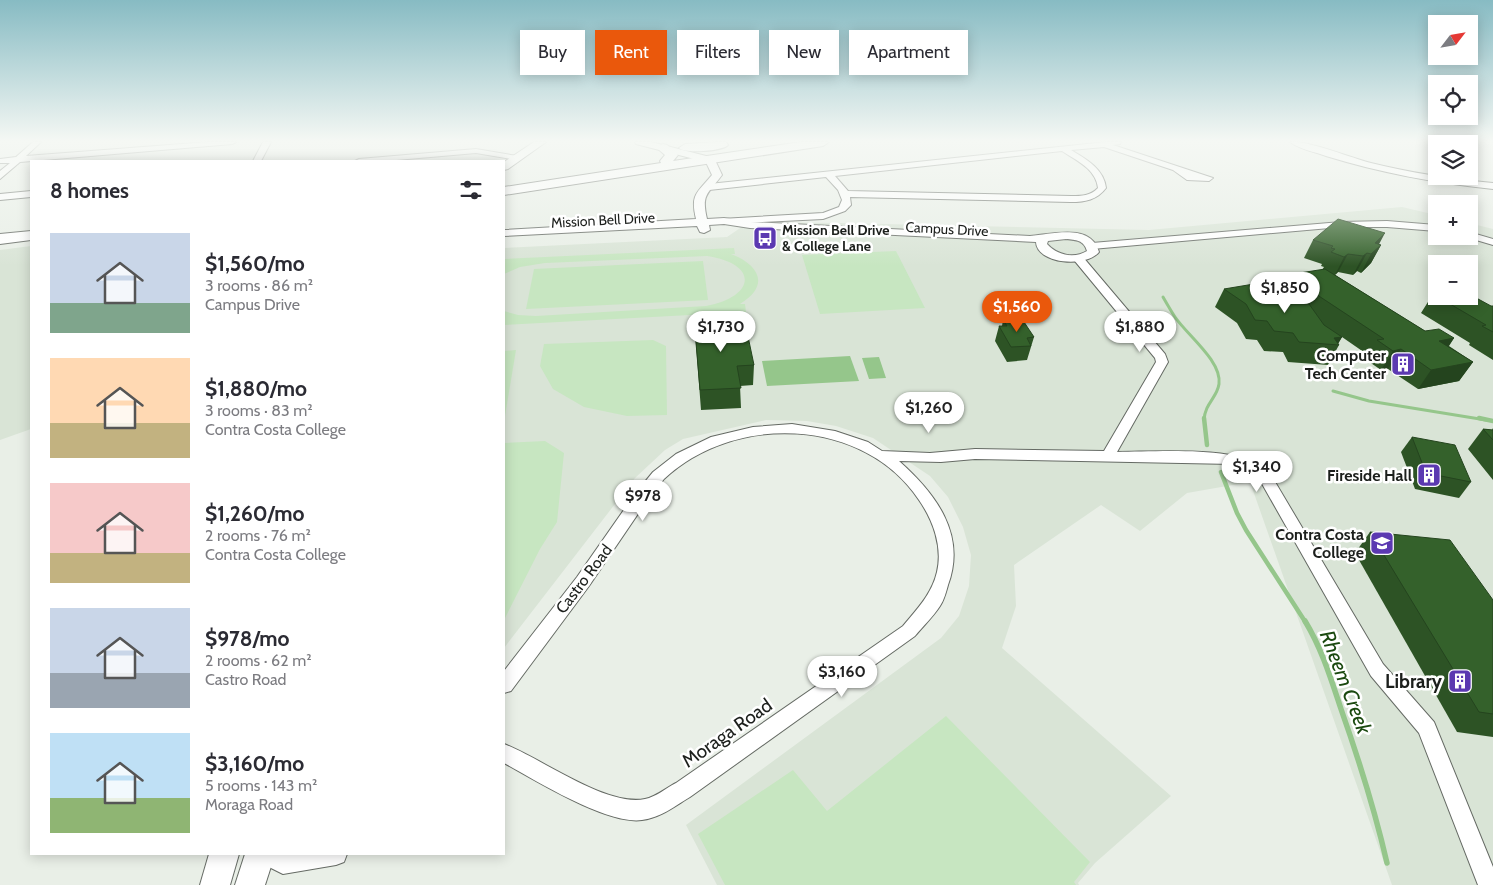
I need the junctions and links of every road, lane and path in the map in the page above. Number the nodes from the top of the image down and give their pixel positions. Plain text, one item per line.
1 (524, 183) edge
2 (534, 183) edge
3 (711, 183) edge
4 (743, 183) edge
5 (837, 183) edge
6 (1101, 183) edge
7 (1468, 183) edge
8 (1493, 186) edge
9 (709, 187) junction
10 (505, 188) edge
11 (505, 188) edge
12 (30, 194) edge
13 (847, 194) junction
14 (0, 197) edge
15 (724, 221) junction
16 (704, 226) junction
17 (1428, 227) edge
18 (505, 233) edge
19 (30, 236) edge
20 (1478, 238) edge
21 (0, 239) edge
22 (1043, 240) junction
23 (505, 242) edge
24 (1493, 242) edge
25 (30, 243) edge
26 (0, 246) edge
27 (1092, 246) junction
28 (1048, 252) junction
29 (1078, 258) junction
30 (830, 434) joint
31 (883, 455) junction
32 (1108, 456) junction
33 (505, 684) edge
34 (505, 754) edge
35 (265, 855) edge
36 (330, 855) edge
37 (220, 867) edge
38 (1493, 884) edge
39 (250, 885) edge

1 - 10 main road
2 - 11 main road
3 - 9 street
4 - 9 street
5 - 13 street
6 - 13 street
7 - 8 street
9 - 16 street
12 - 14 street
13 - 15 street, Mission Bell Drive
15 - 16 street, Mission Bell Drive
15 - 22 street, Campus Drive
16 - 18 street, Mission Bell Drive
16 - 23 street, Mission Bell Drive
16 - 28 street, Campus Drive
17 - 27 street
19 - 21 main road
20 - 24 street
22 - 27 street, Campus Drive
22 - 28 street
25 - 26 main road
27 - 29 street
28 - 29 street
29 - 32 street
30 - 31 street, Moraga Road
30 - 33 street, Castro Road
31 - 32 street
31 - 34 street, Moraga Road
32 - 38 street
35 - 36 street
35 - 37 street
35 - 39 main road

